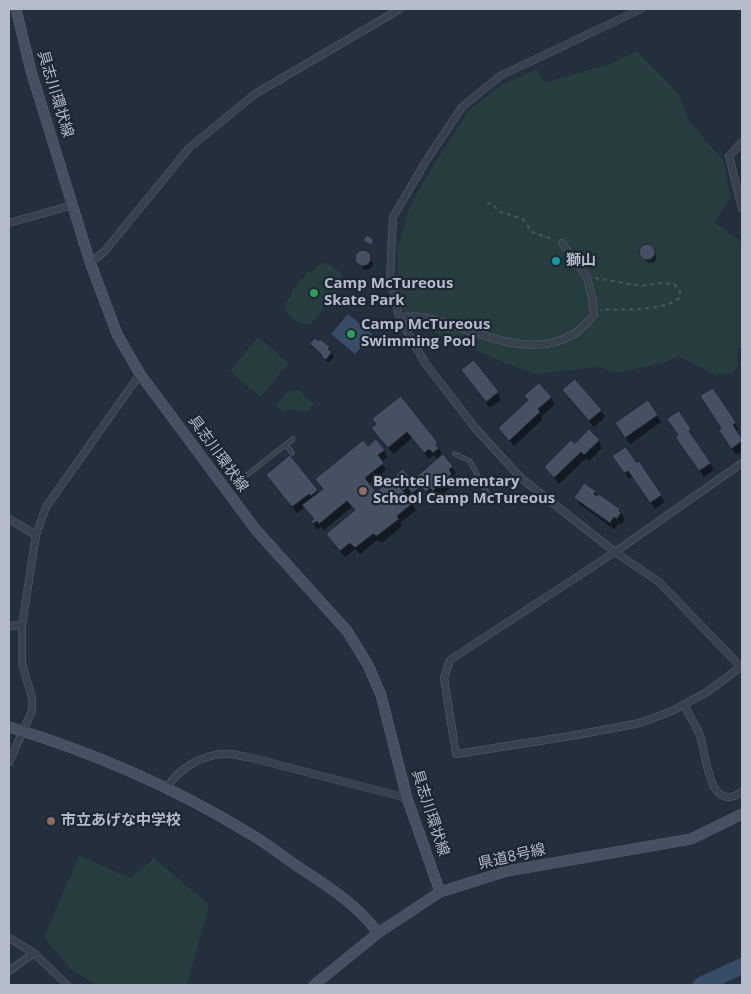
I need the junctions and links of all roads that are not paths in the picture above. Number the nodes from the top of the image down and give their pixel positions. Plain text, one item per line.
1 (16, 9) edge
2 (400, 9) edge
3 (641, 9) edge
4 (742, 142) edge
5 (73, 205) junction
6 (742, 208) edge
7 (9, 223) edge
8 (562, 243) road end
9 (90, 262) junction
10 (399, 317) junction
11 (140, 374) junction
12 (293, 439) dead end
13 (286, 444) junction
14 (292, 452) dead end
15 (455, 454) dead end
16 (742, 463) edge
17 (243, 478) dead end
18 (487, 493) dead end
19 (9, 518) edge
20 (36, 535) junction
21 (615, 552) junction
22 (22, 625) junction
23 (9, 626) edge
24 (742, 667) edge
25 (684, 705) junction
26 (9, 727) edge
27 (23, 731) junction
28 (9, 762) edge
29 (167, 788) junction
30 (742, 792) edge
31 (407, 798) junction
32 (742, 814) edge
33 (440, 892) junction
34 (378, 934) junction
35 (9, 938) edge
36 (34, 953) junction
37 (9, 971) edge
38 (67, 985) edge
39 (314, 985) edge

1 - 5 main road, 具志川環状線
2 - 9 street
3 - 10 street
4 - 6 street
5 - 7 street
5 - 9 main road, 具志川環状線
8 - 10 street
9 - 11 main road, 具志川環状線
10 - 21 street
11 - 20 street
11 - 31 main road, 具志川環状線
12 - 13 lane
13 - 14 lane
13 - 17 lane
15 - 18 lane
16 - 21 street
19 - 20 street
20 - 22 street
21 - 24 street
21 - 25 street
22 - 23 street
22 - 27 street
24 - 25 street
25 - 30 street
26 - 27 main road
27 - 28 street
27 - 29 main road
29 - 31 street
29 - 34 main road
31 - 33 main road, 具志川環状線
32 - 33 main road, 県道8号線
33 - 34 main road, 県道8号線
34 - 39 main road, 県道8号線
35 - 36 street
36 - 37 street
36 - 38 street

